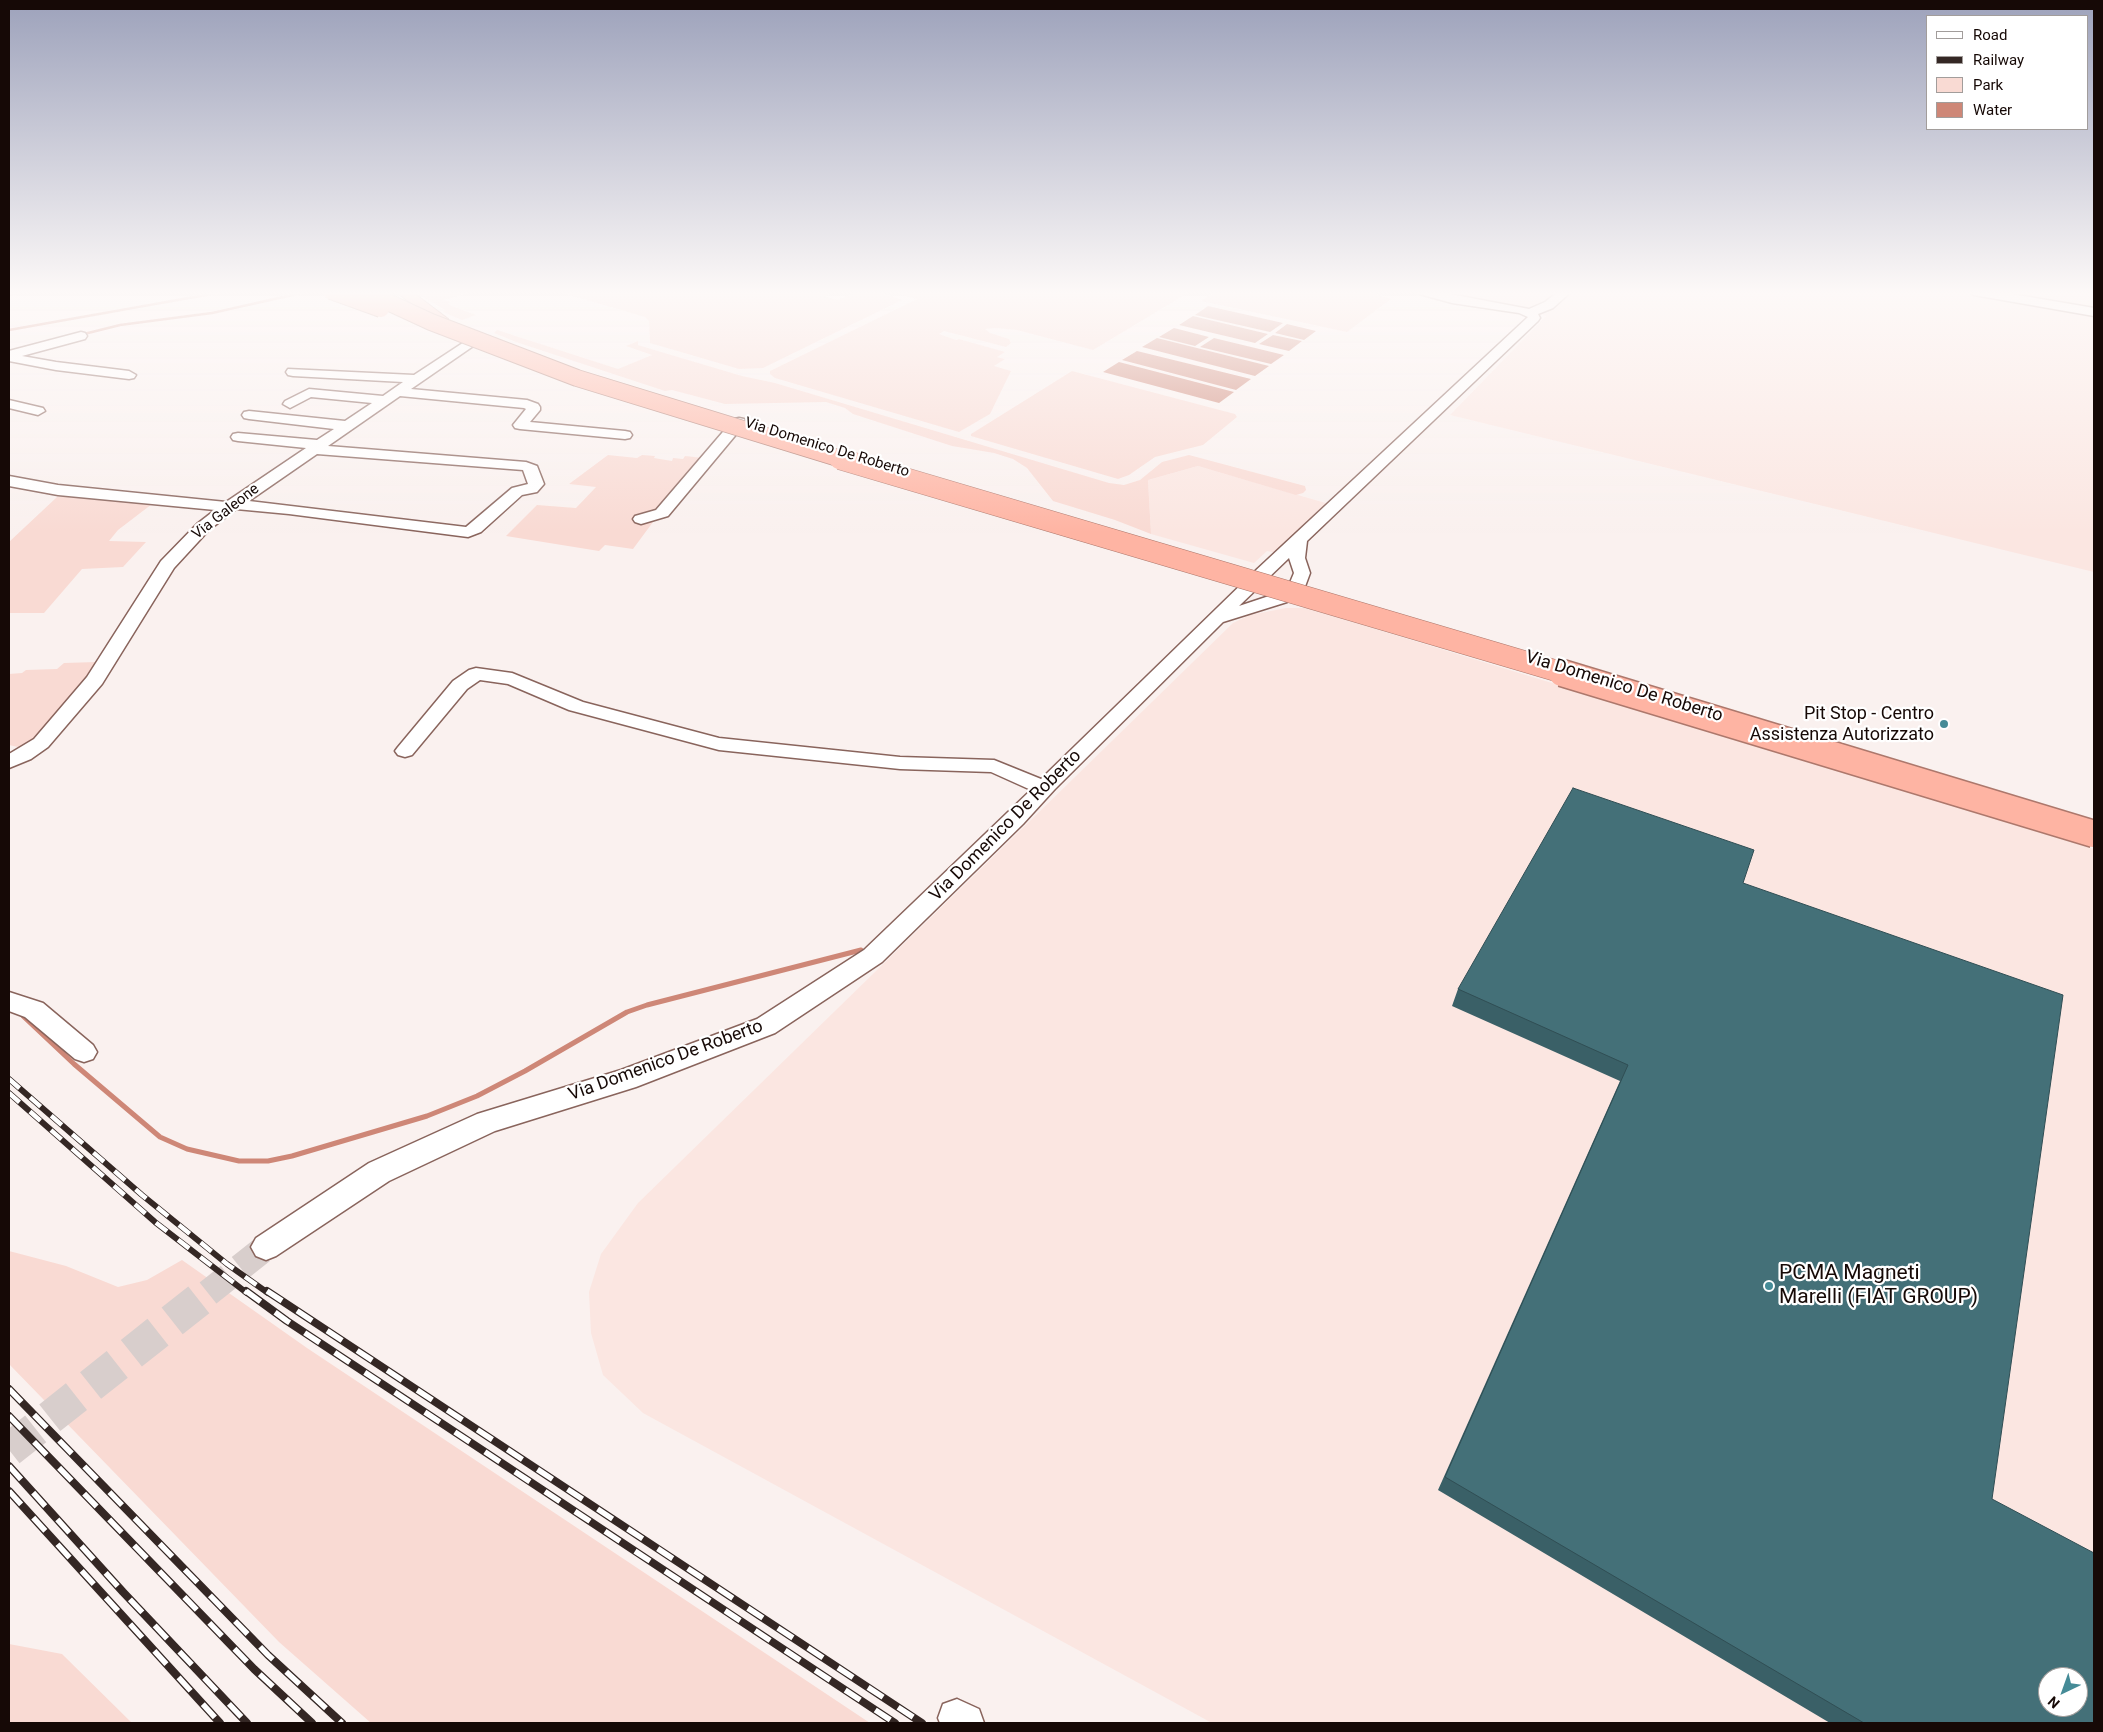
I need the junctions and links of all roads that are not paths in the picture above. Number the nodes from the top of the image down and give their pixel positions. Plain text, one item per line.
1 (103, 372) edge
2 (293, 372) dead end
3 (428, 372) edge
4 (562, 372) edge
5 (574, 372) edge
6 (588, 372) edge
7 (1478, 372) edge
8 (129, 375) dead end
9 (416, 379) junction
10 (391, 396) junction
11 (9, 404) edge
12 (290, 404) dead end
13 (38, 410) dead end
14 (249, 415) dead end
15 (739, 422) junction
16 (348, 426) junction
17 (625, 435) dead end
18 (238, 437) dead end
19 (316, 447) junction
20 (9, 481) edge
21 (230, 505) junction
22 (641, 519) dead end
23 (1299, 540) junction
24 (1259, 577) junction
25 (1297, 588) junction
26 (1216, 620) junction
27 (406, 751) dead end
28 (9, 762) edge
29 (1044, 788) junction
30 (2094, 820) edge
31 (2094, 828) edge
32 (2094, 834) edge
33 (9, 1000) edge
34 (84, 1052) dead end
35 (266, 1246) tunnel mouth

1 - 8 street
2 - 9 street
3 - 9 street, Via Galeone
4 - 32 highway, bridge
5 - 15 street, Via Domenico De Roberto
6 - 30 highway
7 - 23 street, Via Domenico De Roberto
9 - 10 street, Via Galeone
10 - 12 street
10 - 16 street, Via Galeone
10 - 17 street
11 - 13 street
14 - 16 street
15 - 22 street
15 - 24 street, Via Domenico De Roberto
16 - 19 street, Via Galeone
18 - 19 street
19 - 21 street, Via Galeone
19 - 21 street
20 - 21 street
21 - 28 street, Via Galeone
23 - 24 street, Via Domenico De Roberto
23 - 25 street
24 - 25 street, Via Domenico De Roberto
24 - 26 street, Via Domenico De Roberto
25 - 26 street, Via Domenico De Roberto
25 - 31 street, Via Domenico De Roberto
26 - 29 street, Via Domenico De Roberto
27 - 29 street
29 - 35 street, Via Domenico De Roberto
33 - 34 street

